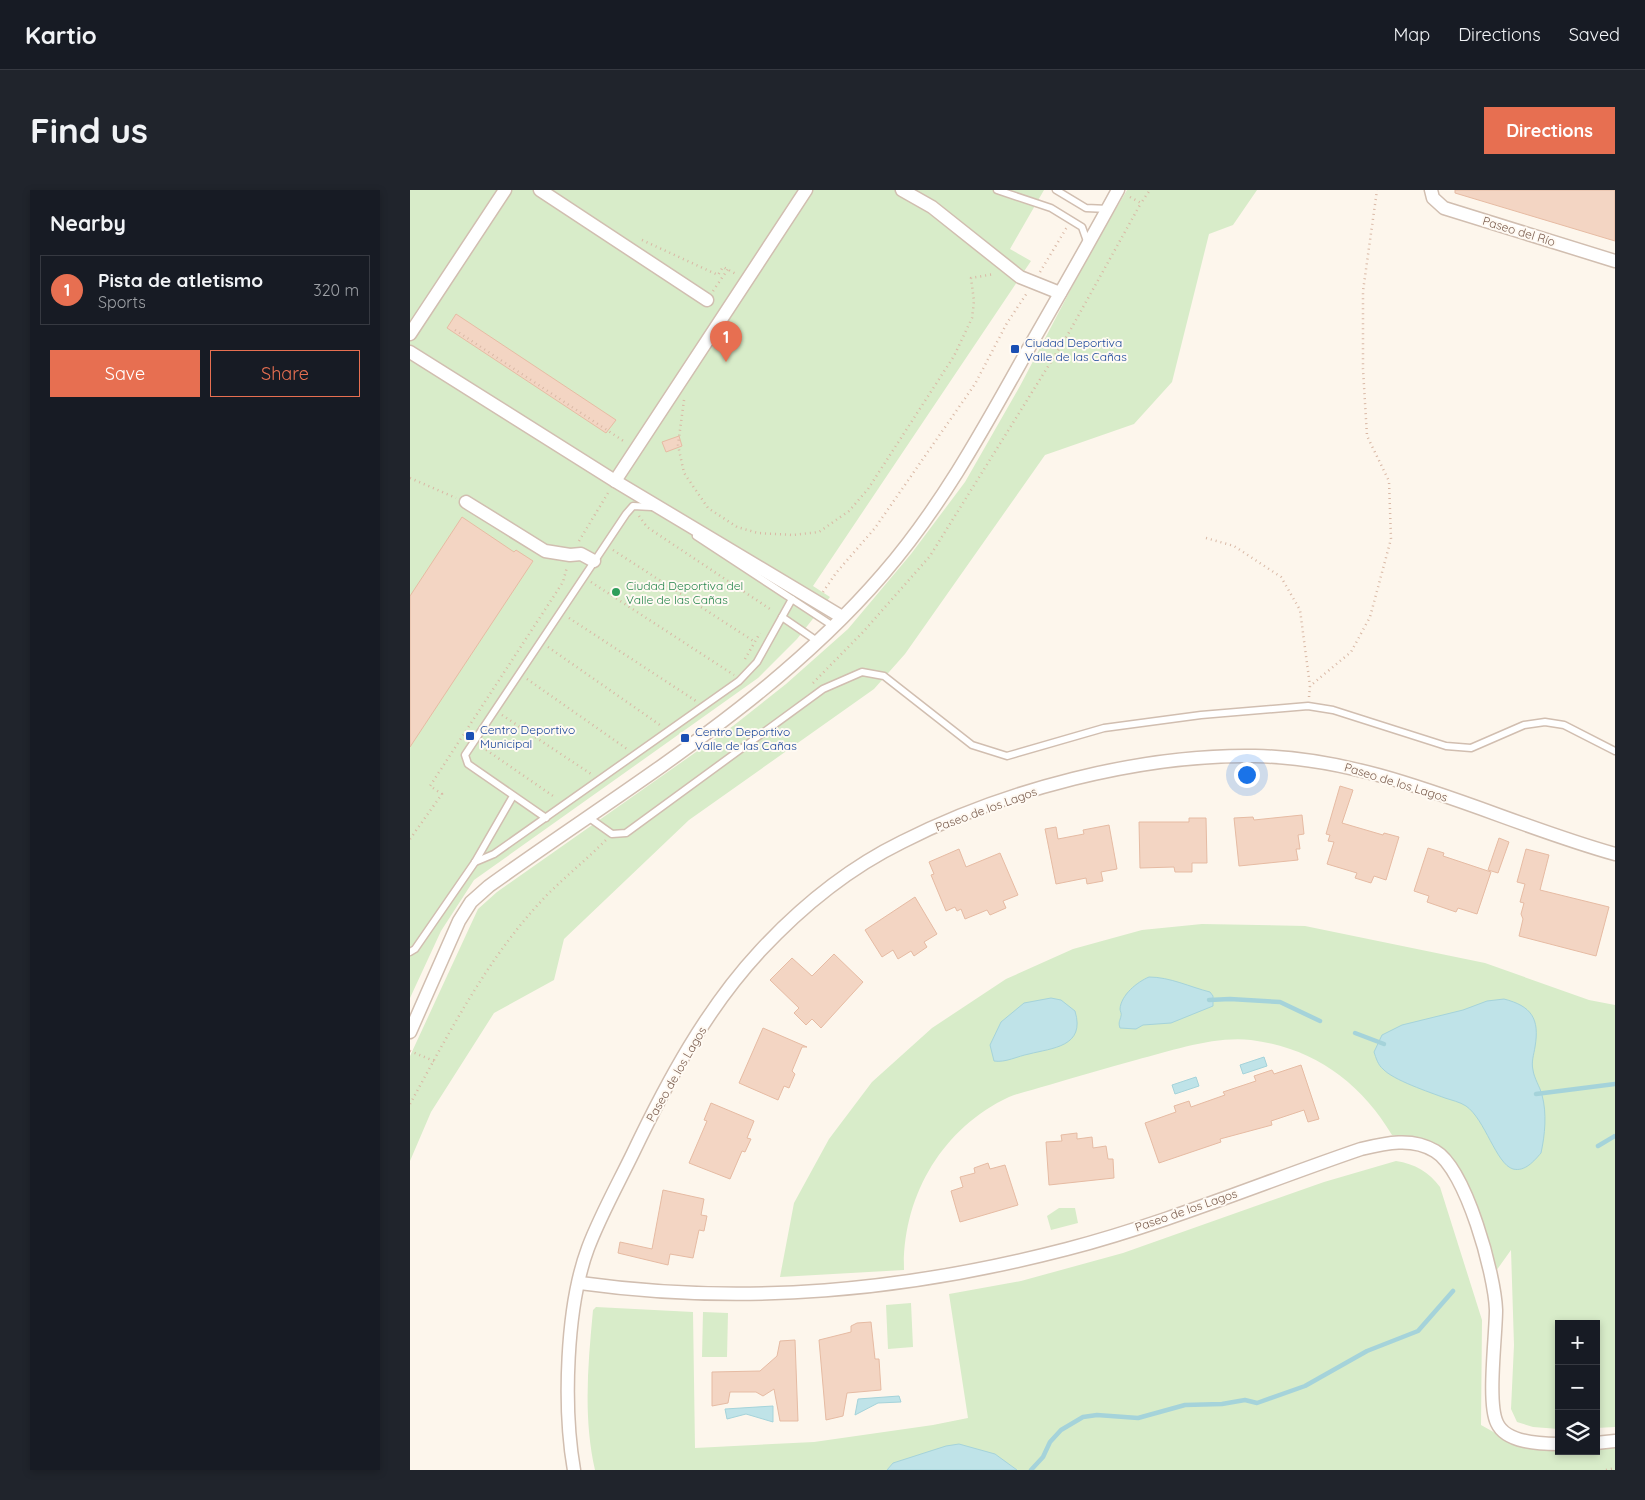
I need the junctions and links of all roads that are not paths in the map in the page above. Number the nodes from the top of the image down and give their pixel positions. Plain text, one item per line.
1 (540, 190) edge
2 (806, 190) edge
3 (902, 190) edge
4 (997, 190) edge
5 (1056, 190) edge
6 (1118, 190) edge
7 (1431, 190) edge
8 (503, 191) edge
9 (1108, 209) junction
10 (1088, 244) junction
11 (1615, 261) edge
12 (1060, 293) junction
13 (707, 300) road end
14 (410, 334) edge
15 (410, 352) edge
16 (616, 481) junction
17 (466, 502) road end
18 (594, 561) junction
19 (792, 599) junction
20 (782, 617) junction
21 (838, 622) junction
22 (817, 641) junction
23 (1615, 751) edge
24 (513, 796) junction
25 (587, 816) junction
26 (546, 818) junction
27 (1615, 854) edge
28 (475, 862) junction
29 (410, 952) edge
30 (410, 1032) edge
31 (580, 1283) junction
32 (1615, 1441) edge
33 (1600, 1443) edge
34 (1555, 1444) edge
35 (574, 1470) edge

1 - 13 street
2 - 16 street
3 - 12 street
4 - 10 lane
5 - 9 lane
6 - 9 street
7 - 11 street, Paseo del Río
8 - 14 street
9 - 10 street
10 - 12 street
12 - 21 street
15 - 16 street
16 - 21 street
17 - 18 street
18 - 19 lane
18 - 24 lane
19 - 20 lane
19 - 21 lane
20 - 22 lane
20 - 26 lane
21 - 22 street
22 - 25 street
23 - 25 lane
24 - 26 lane
24 - 28 lane
25 - 30 street
26 - 28 lane
27 - 31 street, Paseo de los Lagos
28 - 29 lane
31 - 34 street, Paseo de los Lagos
31 - 35 street, Paseo de los Lagos
32 - 33 street

